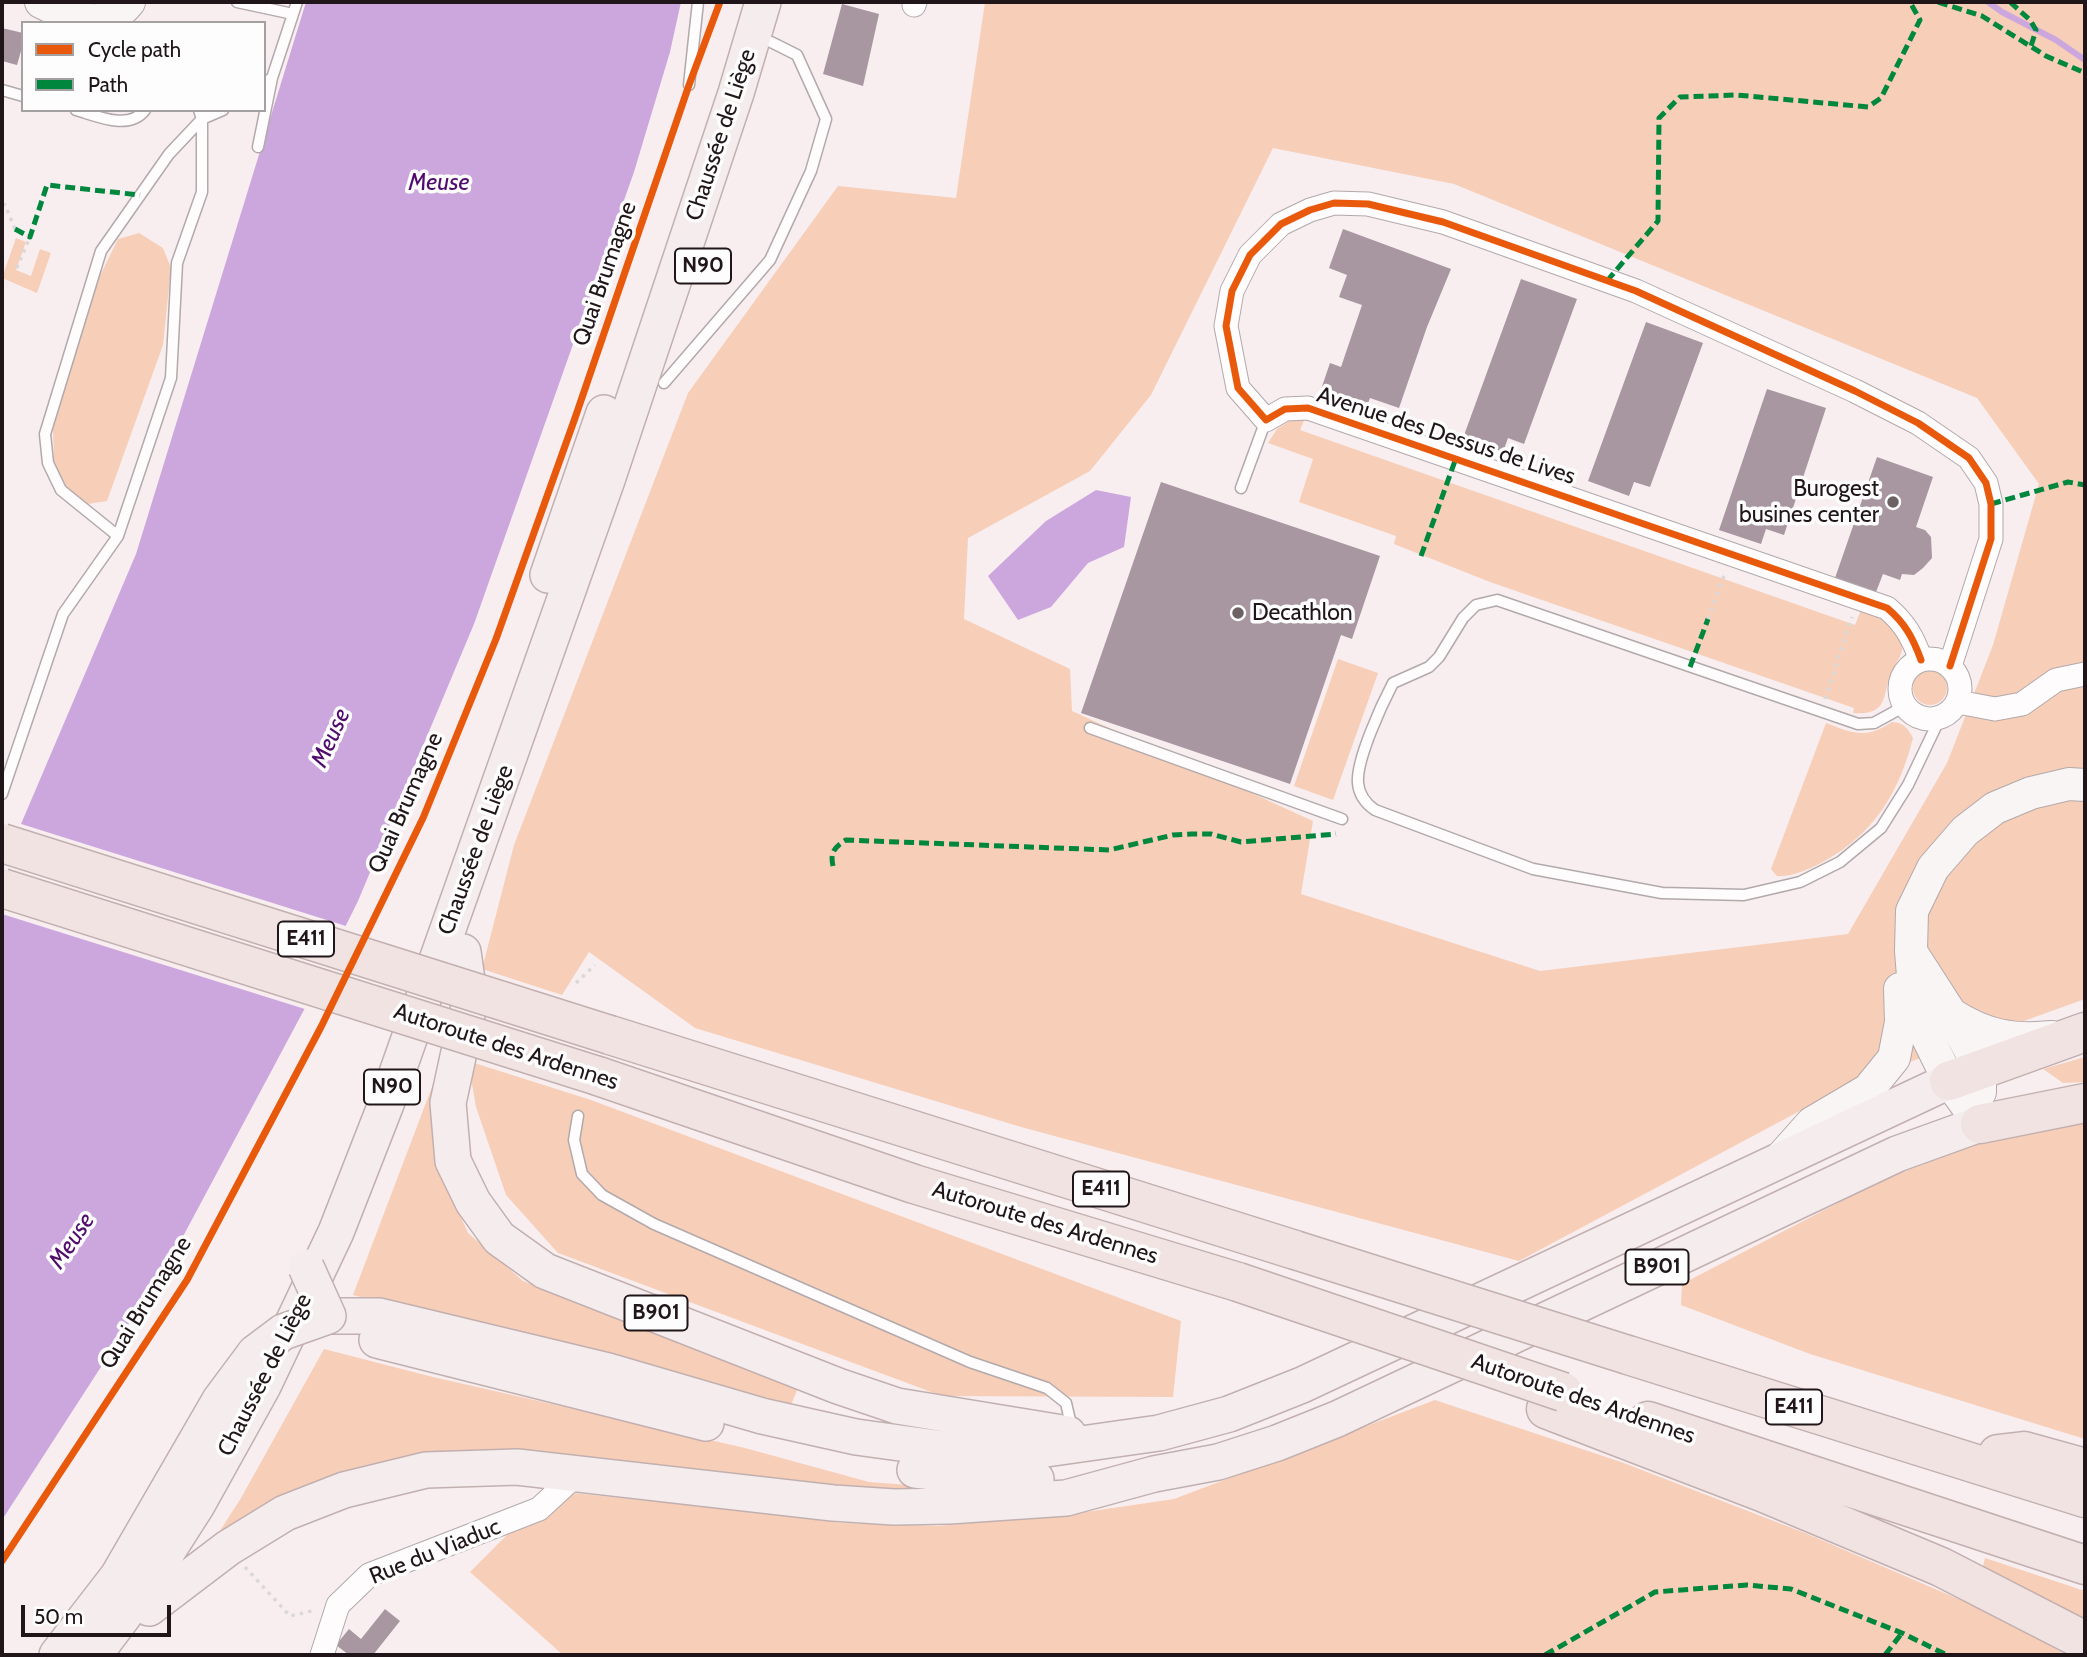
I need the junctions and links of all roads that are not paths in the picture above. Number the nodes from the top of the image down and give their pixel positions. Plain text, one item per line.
1 (41, 2) edge
2 (237, 2) edge
3 (297, 2) edge
4 (698, 2) edge
5 (126, 10) edge
6 (293, 14) junction
7 (765, 20) edge
8 (268, 80) edge
9 (689, 85) dead end
10 (2, 90) edge
11 (21, 95) edge
12 (84, 112) edge
13 (144, 112) edge
14 (263, 112) edge
15 (201, 115) edge
16 (258, 147) dead end
17 (664, 383) junction
18 (1266, 420) junction
19 (1241, 488) dead end
20 (118, 536) junction
21 (1921, 660) junction
22 (1950, 666) junction
23 (2085, 674) edge
24 (1958, 702) junction
25 (1905, 706) junction
26 (1940, 718) junction
27 (1090, 728) dead end
28 (2085, 785) edge
29 (2, 794) edge
30 (1342, 819) dead end
31 (2, 843) edge
32 (2, 888) edge
33 (1911, 951) junction
34 (463, 952) junction
35 (1951, 1014) junction
36 (2080, 1034) edge
37 (1964, 1075) junction
38 (2085, 1103) edge
39 (578, 1116) dead end
40 (1980, 1124) junction
41 (1779, 1160) junction
42 (328, 1316) junction
43 (376, 1328) junction
44 (1555, 1401) junction
45 (1073, 1435) junction
46 (1113, 1441) junction
47 (1961, 1459) junction
48 (2085, 1468) edge
49 (578, 1473) junction
50 (1154, 1474) junction
51 (2085, 1498) edge
52 (2085, 1565) edge
53 (149, 1608) junction
54 (2085, 1641) edge
55 (57, 1655) edge
56 (94, 1655) edge
57 (115, 1655) edge
58 (322, 1655) edge

1 - 5 street
2 - 6 lane
3 - 6 lane
4 - 9 lane
6 - 8 lane
7 - 17 main road, Chaussée de Liège / N90
7 - 17 lane
7 - 42 main road, bridge
7 - 56 main road, Chaussée de Liège / N90
10 - 11 lane
12 - 13 lane
14 - 16 lane
15 - 20 lane
15 - 20 lane
17 - 34 main road, Chaussée de Liège / N90
18 - 19 lane
18 - 21 street, Avenue des Dessus de Lives
18 - 22 street
20 - 29 lane
21 - 22 street
21 - 25 street
22 - 24 street
23 - 24 street
24 - 26 street
25 - 26 street
25 - 26 lane
27 - 30 lane
28 - 33 street
31 - 47 highway, Autoroute des Ardennes / E411, bridge
32 - 44 highway, Autoroute des Ardennes / E411, bridge
33 - 35 street
33 - 37 street
33 - 41 street
34 - 45 main road, B901
34 - 53 main road, Chaussée de Liège / N90
35 - 36 street
35 - 37 street
36 - 37 highway, B901
37 - 40 street
37 - 41 main road, B901
38 - 40 highway, B901
39 - 45 lane
40 - 50 main road, B901
41 - 46 main road, B901
42 - 43 main road, B901
42 - 55 main road, B901, bridge
43 - 46 main road, B901
43 - 50 main road, B901
44 - 52 highway, Autoroute des Ardennes / E411
44 - 54 highway
45 - 46 main road, B901
47 - 48 highway
47 - 51 highway, Autoroute des Ardennes / E411
49 - 50 main road, B901
49 - 53 main road, B901
49 - 58 street, Rue du Viaduc
53 - 57 main road, Chaussée de Liège / N90

